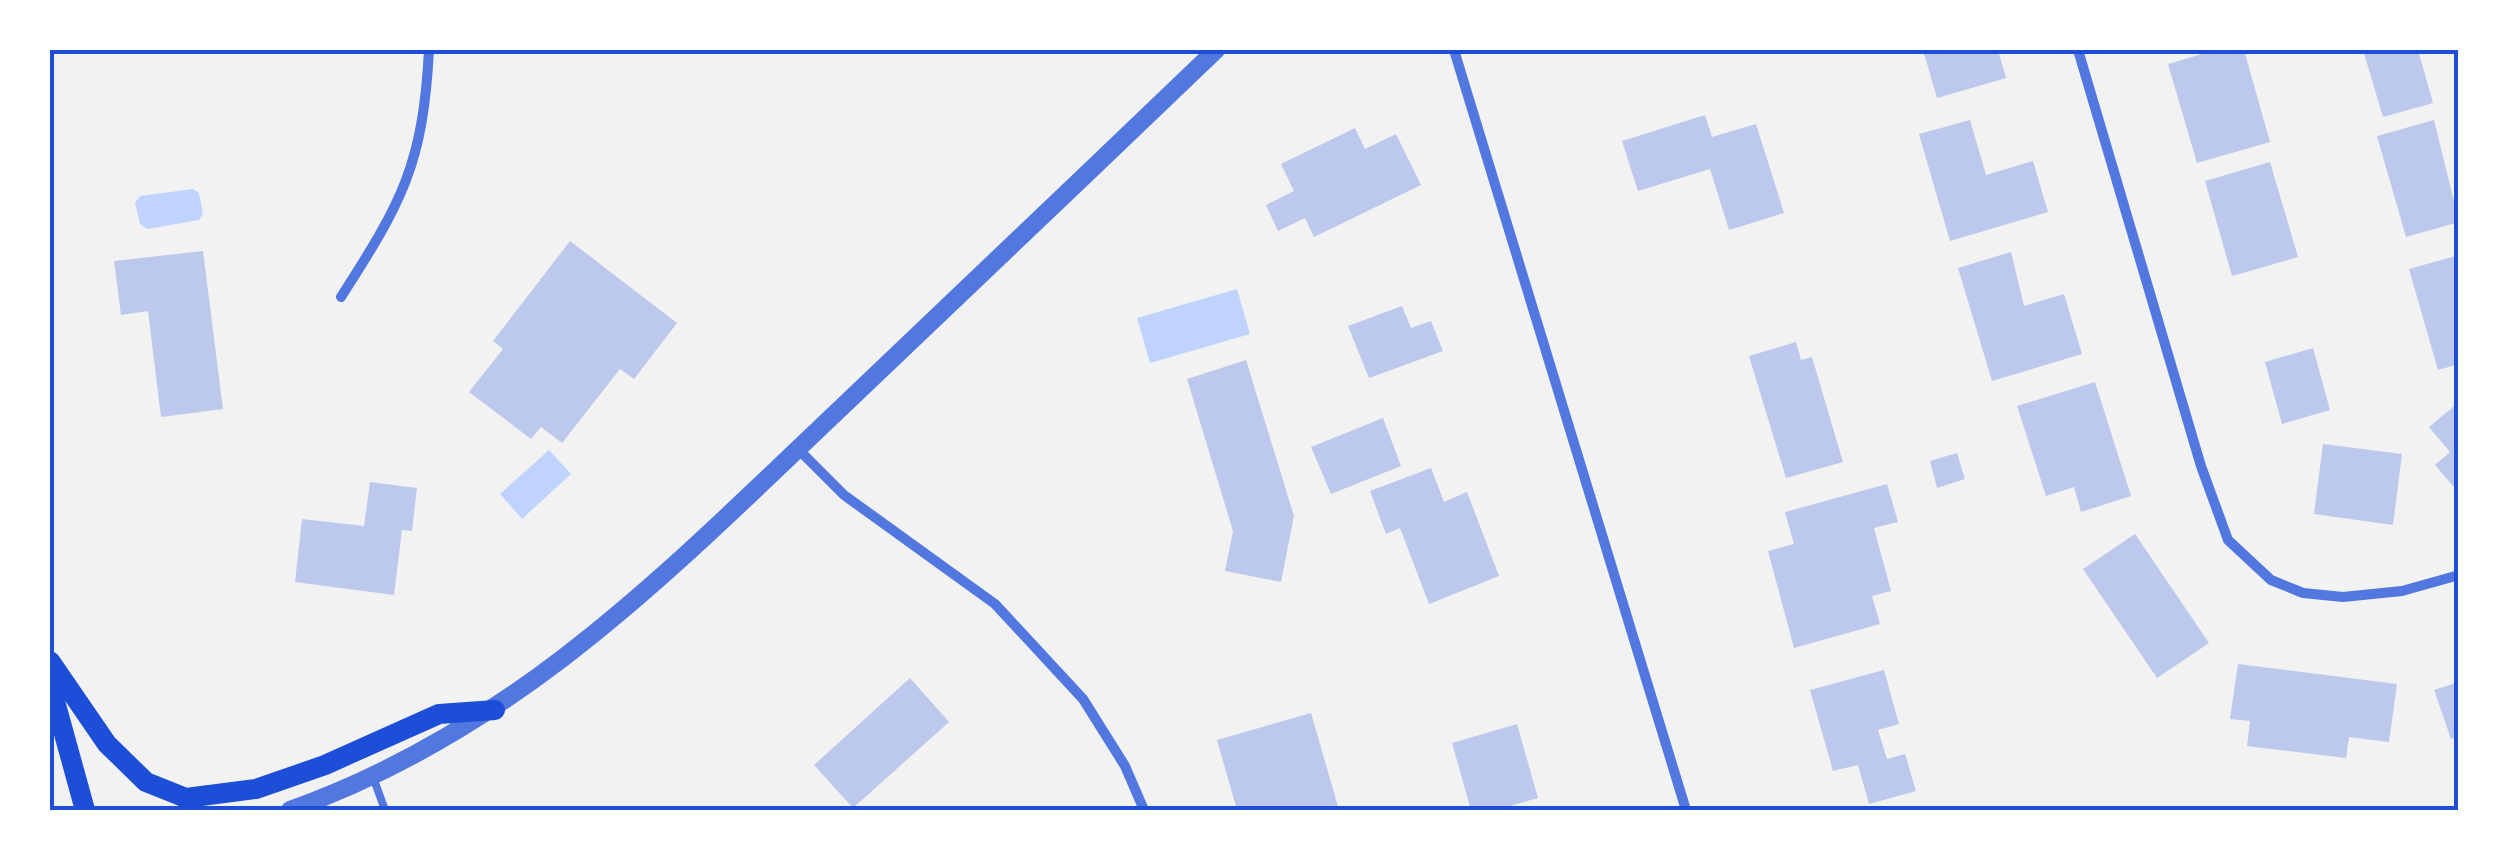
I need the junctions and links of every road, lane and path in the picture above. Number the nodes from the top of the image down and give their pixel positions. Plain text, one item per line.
1 (429, 50) edge
2 (1216, 50) edge
3 (1454, 50) edge
4 (2078, 50) edge
5 (341, 297) dead end
6 (798, 449) junction
7 (2459, 575) edge
8 (50, 662) edge
9 (50, 683) edge
10 (495, 710) junction
11 (374, 777) junction
12 (85, 810) edge
13 (290, 810) edge
14 (385, 810) edge
15 (1144, 810) edge
16 (1686, 810) edge

1 - 5 street
2 - 6 street
3 - 16 street
4 - 7 street
6 - 10 street
6 - 15 street
8 - 10 main road
9 - 12 main road
10 - 11 street
11 - 13 street
11 - 14 lane

